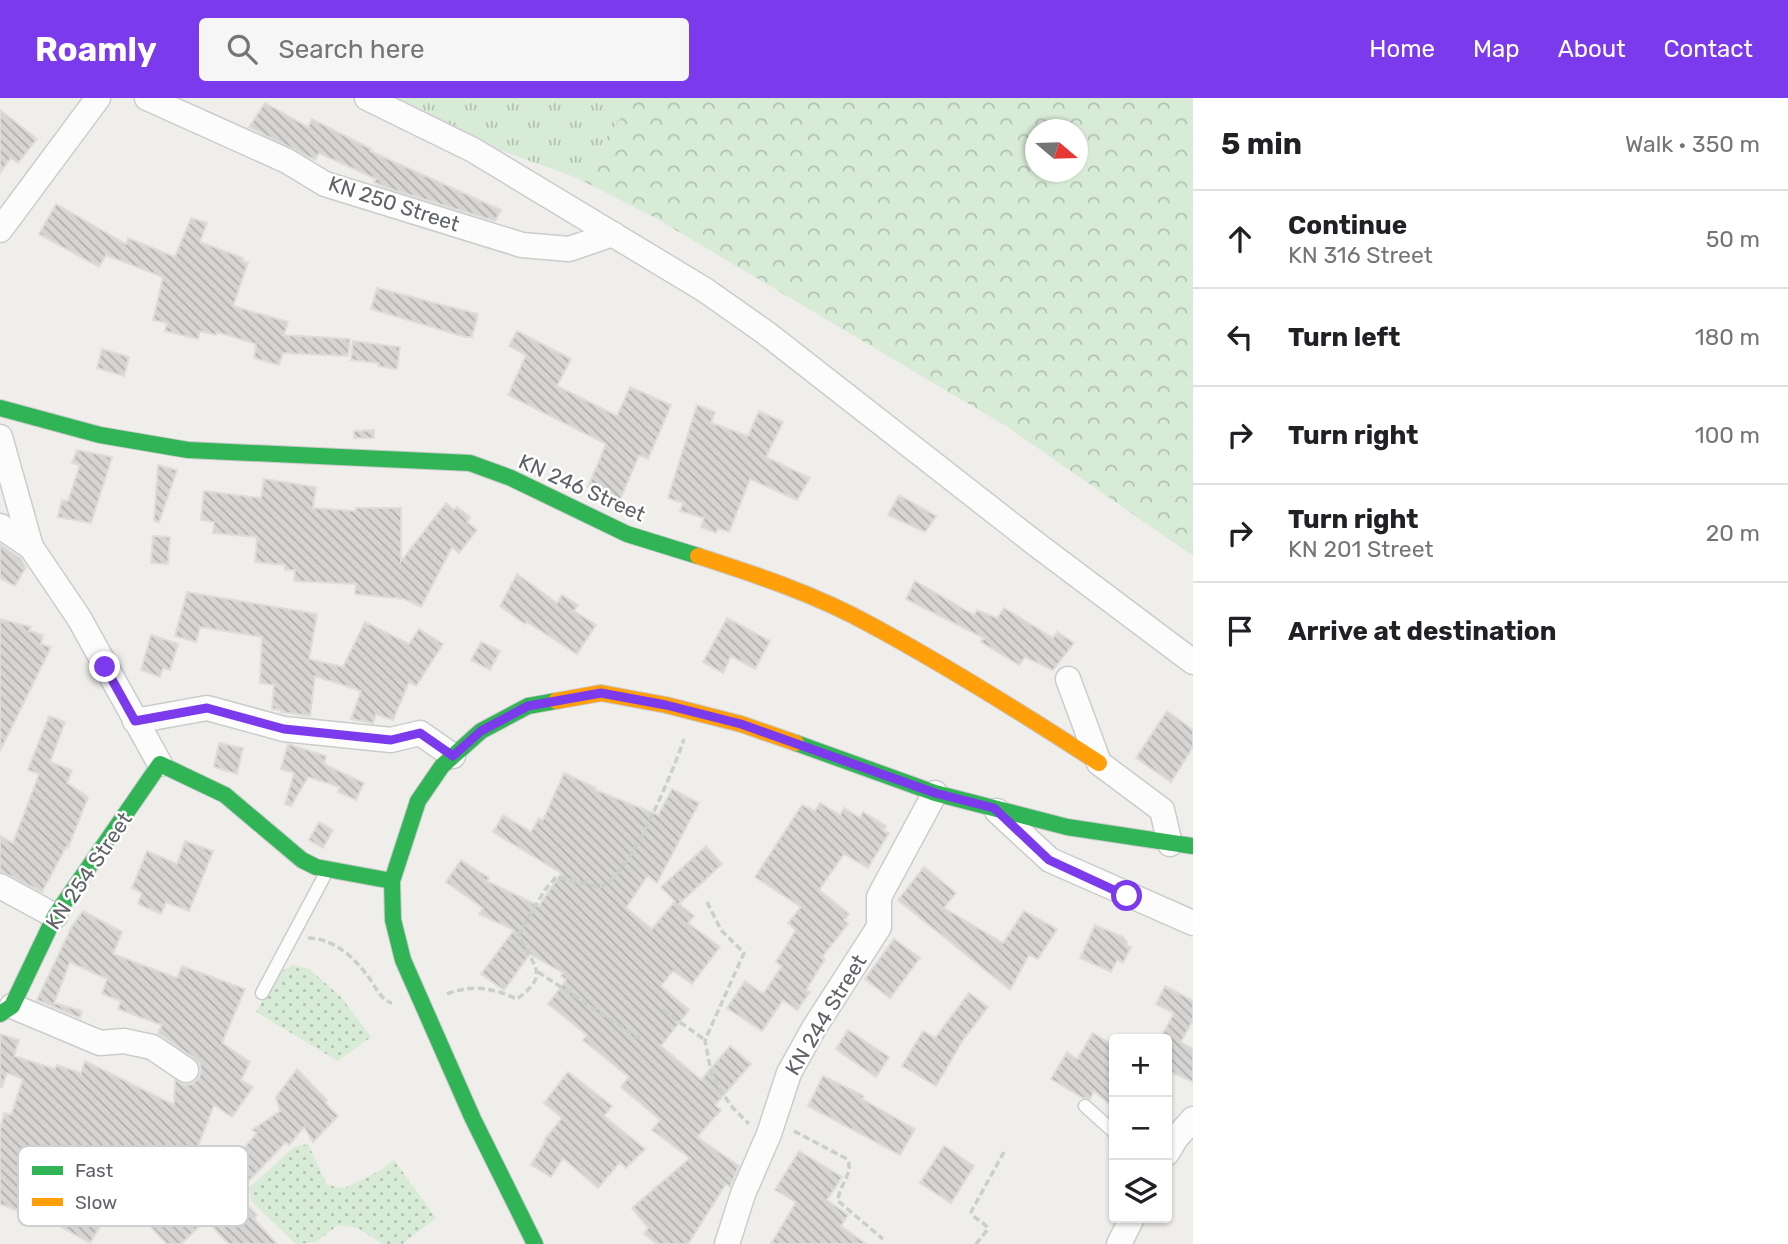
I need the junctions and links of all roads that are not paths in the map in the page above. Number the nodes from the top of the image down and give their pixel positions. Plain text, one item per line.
1 (98, 98) edge
2 (148, 98) edge
3 (367, 98) edge
4 (0, 230) edge
5 (612, 234) junction
6 (0, 408) edge
7 (0, 437) edge
8 (0, 526) edge
9 (31, 547) junction
10 (1193, 662) edge
11 (1068, 679) dead end
12 (135, 721) junction
13 (453, 756) junction
14 (1100, 763) junction
15 (160, 764) junction
16 (935, 793) junction
17 (994, 808) junction
18 (1182, 845) edge
19 (329, 868) junction
20 (391, 881) junction
21 (0, 886) edge
22 (55, 916) junction
23 (1193, 923) edge
24 (262, 993) dead end
25 (6, 1010) edge
26 (186, 1070) dead end
27 (1085, 1106) dead end
28 (1193, 1119) edge
29 (1109, 1128) edge
30 (1172, 1145) edge
31 (1130, 1223) edge
32 (536, 1244) edge
33 (727, 1244) edge
34 (1119, 1244) edge

1 - 4 street
2 - 5 street, KN 250 Street
3 - 5 street
5 - 10 street
6 - 14 street, KN 246 Street
7 - 9 street
8 - 9 street
9 - 12 street
11 - 14 street
12 - 13 street
12 - 15 street
13 - 16 street
13 - 20 street
14 - 18 street
15 - 19 street
15 - 22 street, KN 254 Street
16 - 17 street
16 - 33 street, KN 244 Street
17 - 18 street
17 - 23 street
19 - 20 street
19 - 24 lane
20 - 32 street
21 - 22 street
22 - 25 street, KN 254 Street
25 - 26 street
27 - 29 lane
28 - 30 street
31 - 34 street

